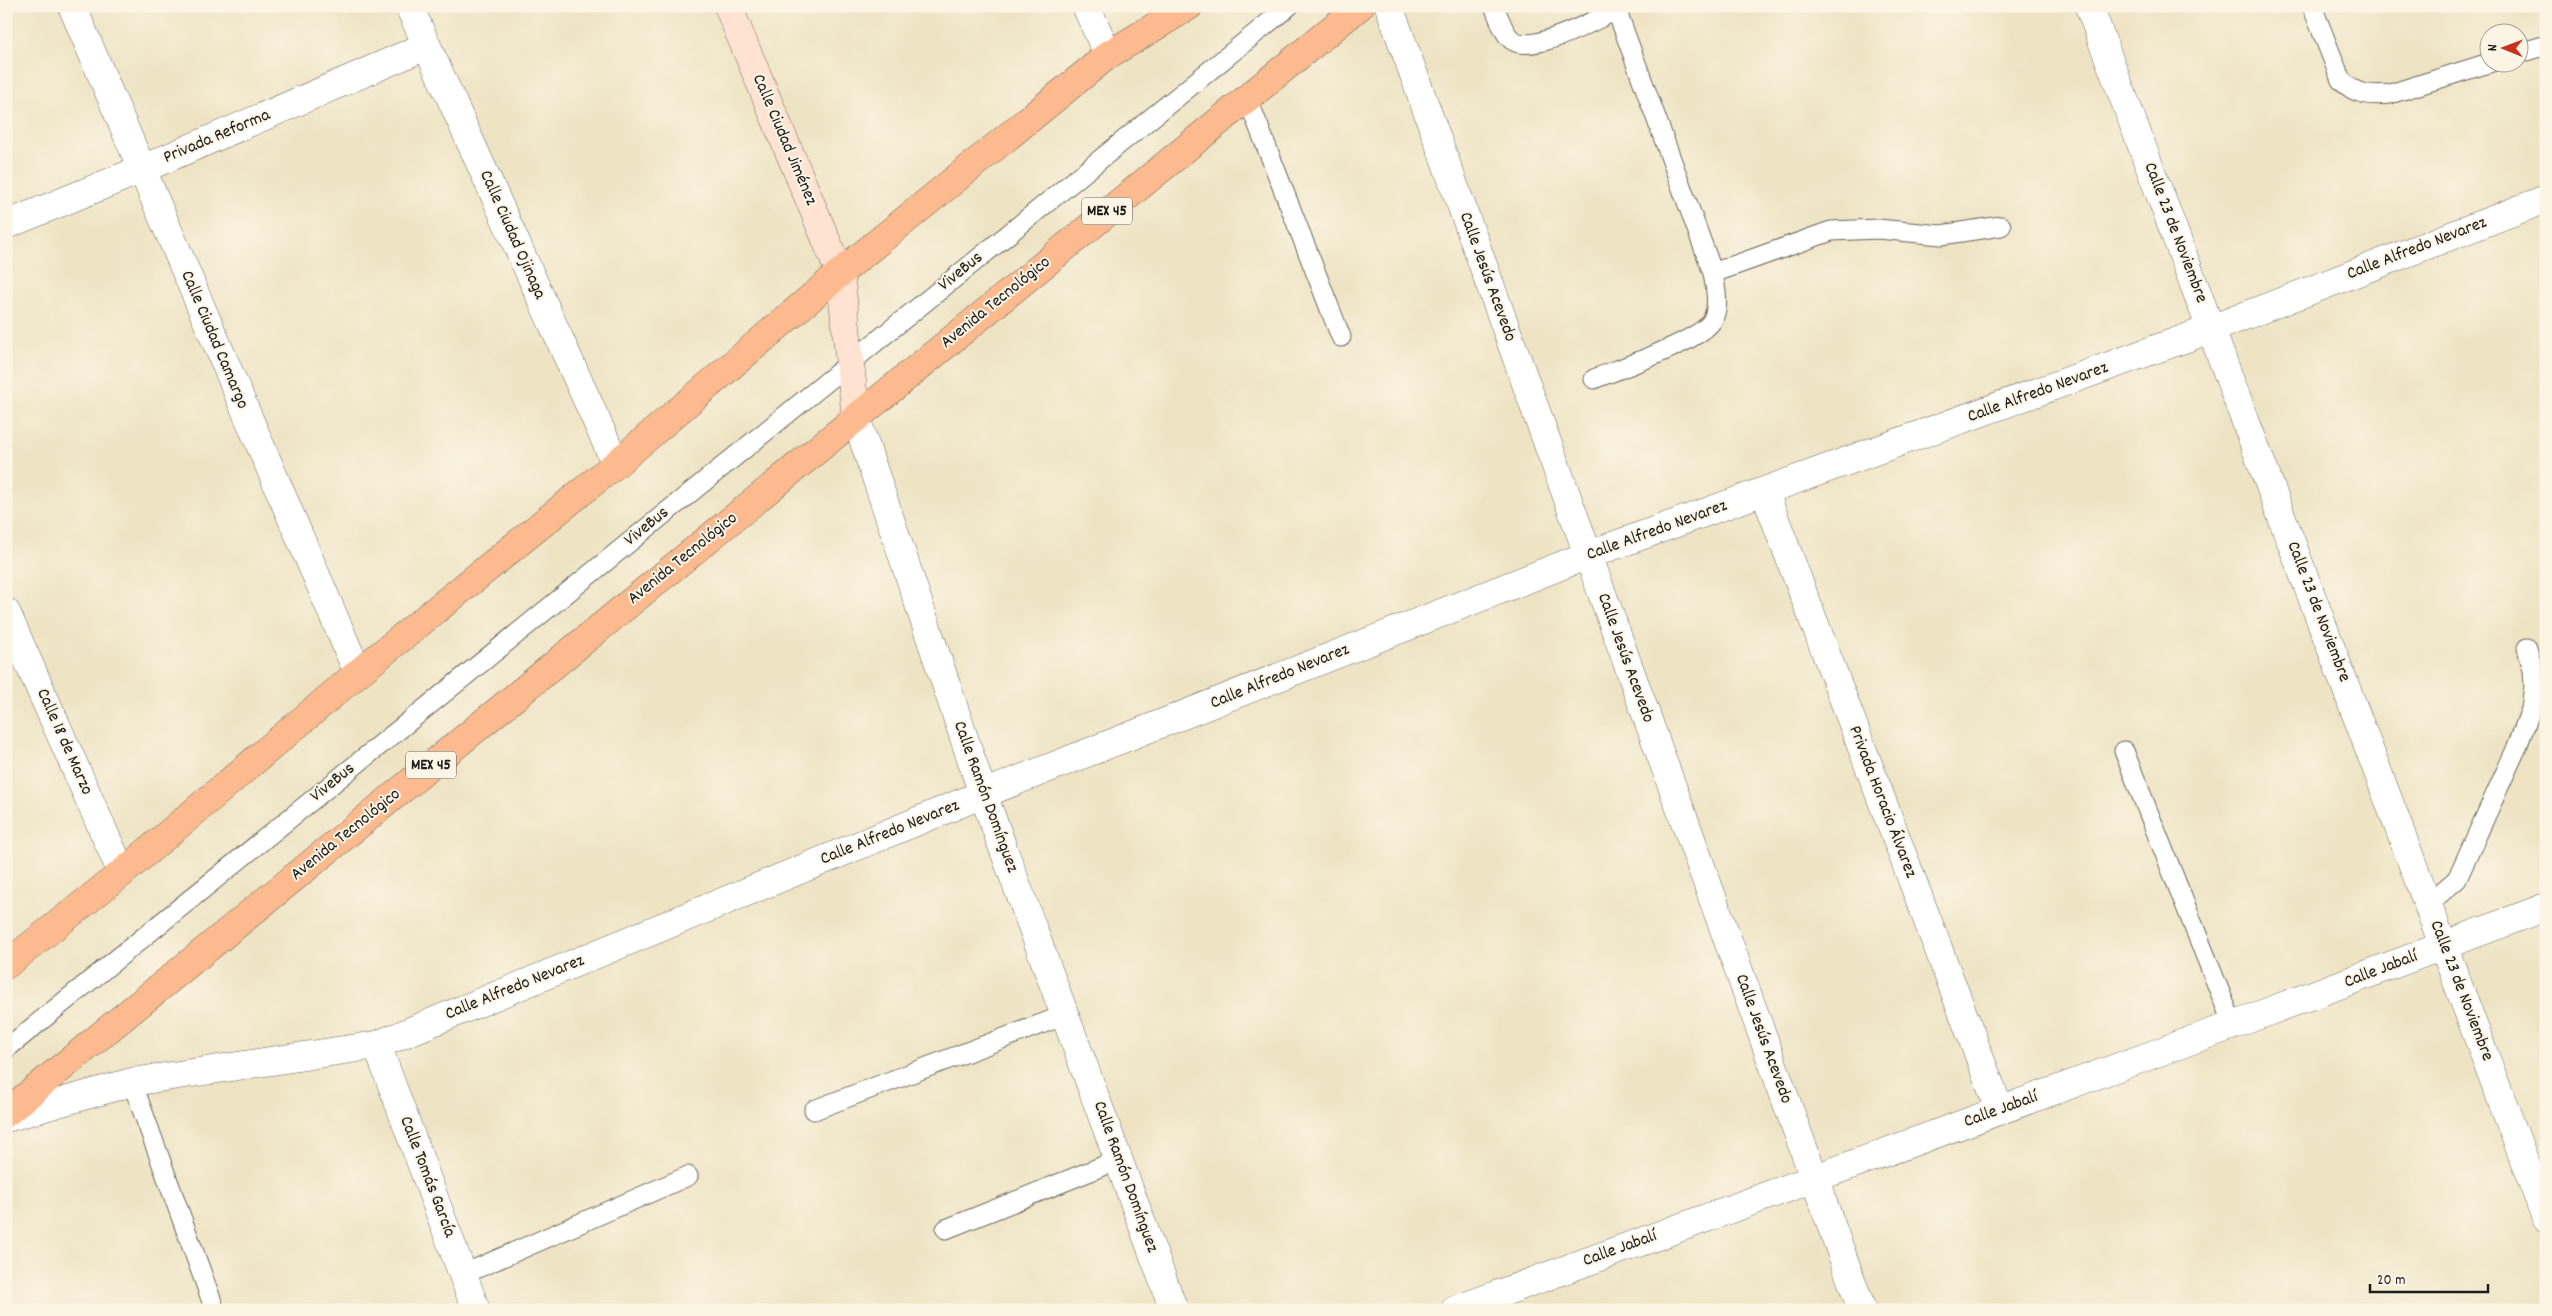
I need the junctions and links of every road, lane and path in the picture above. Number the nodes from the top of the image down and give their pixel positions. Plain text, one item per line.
1 (72, 6) edge
2 (409, 6) edge
3 (728, 6) edge
4 (1086, 6) edge
5 (1289, 6) edge
6 (1360, 6) edge
7 (1389, 6) edge
8 (1494, 6) edge
9 (2089, 6) edge
10 (2312, 6) edge
11 (1183, 8) edge
12 (1616, 8) edge
13 (2546, 45) edge
14 (426, 46) junction
15 (2530, 51) edge
16 (1108, 55) junction
17 (2480, 66) edge
18 (1247, 97) junction
19 (140, 170) junction
20 (2546, 199) edge
21 (6, 225) edge
22 (2001, 226) dead end
23 (840, 273) junction
24 (1712, 273) junction
25 (2211, 329) junction
26 (1341, 337) dead end
27 (850, 362) junction
28 (1594, 380) dead end
29 (856, 418) junction
30 (616, 464) junction
31 (1764, 493) junction
32 (1588, 555) junction
33 (6, 612) edge
34 (2527, 648) dead end
35 (358, 673) junction
36 (2124, 751) dead end
37 (983, 794) junction
38 (122, 873) junction
39 (2428, 904) junction
40 (2546, 907) edge
41 (2444, 946) junction
42 (6, 964) edge
43 (1065, 1015) junction
44 (2233, 1025) junction
45 (377, 1045) junction
46 (6, 1049) edge
47 (132, 1082) junction
48 (814, 1110) dead end
49 (2000, 1110) junction
50 (6, 1113) edge
51 (6, 1118) edge
52 (1118, 1160) junction
53 (688, 1176) dead end
54 (1813, 1179) junction
55 (2546, 1218) edge
56 (946, 1229) dead end
57 (464, 1274) junction
58 (215, 1310) edge
59 (476, 1310) edge
60 (1174, 1310) edge
61 (1455, 1310) edge
62 (1862, 1310) edge

1 - 19 street, Calle Ciudad Camargo
2 - 14 street, Calle Ciudad Ojinaga
3 - 23 street, Calle Ciudad Jiménez
4 - 16 street
5 - 27 lane, ViveBus
6 - 18 main road, Avenida Tecnológico / MEX 45
7 - 32 street, Calle Jesús Acevedo
8 - 12 lane
9 - 25 street, Calle 23 de Noviembre
10 - 17 lane
11 - 16 main road
12 - 24 lane
13 - 15 lane
14 - 19 street, Privada Reforma
14 - 30 street, Calle Ciudad Ojinaga
16 - 23 main road
18 - 26 lane
18 - 29 main road, Avenida Tecnológico / MEX 45
19 - 21 street, Privada Reforma
19 - 35 street, Calle Ciudad Camargo
20 - 25 street, Calle Alfredo Nevarez
22 - 24 lane
23 - 27 street, Calle Ramón Domínguez
23 - 30 main road
24 - 28 lane
25 - 31 street, Calle Alfredo Nevarez
25 - 39 street, Calle 23 de Noviembre
27 - 29 street, Calle Ramón Domínguez
27 - 46 lane, ViveBus
29 - 37 street, Calle Ramón Domínguez
29 - 50 main road, Avenida Tecnológico / MEX 45
30 - 35 main road
31 - 32 street, Calle Alfredo Nevarez
31 - 49 street, Privada Horacio Álvarez
32 - 37 street, Calle Alfredo Nevarez
32 - 54 street, Calle Jesús Acevedo
33 - 38 street, Calle 18 de Marzo
34 - 39 lane
35 - 38 main road
36 - 44 lane
37 - 43 street, Calle Ramón Domínguez
37 - 45 street, Calle Alfredo Nevarez
38 - 42 main road
39 - 41 street, Calle 23 de Noviembre
40 - 41 street, Calle Jabalí
41 - 44 street, Calle Jabalí
41 - 55 street, Calle 23 de Noviembre
43 - 48 lane
43 - 52 street, Calle Ramón Domínguez
44 - 49 street, Calle Jabalí
45 - 47 street, Calle Alfredo Nevarez
45 - 57 street, Calle Tomás García
47 - 51 street, Calle Alfredo Nevarez
47 - 58 lane
49 - 54 street, Calle Jabalí
52 - 56 lane
52 - 60 street, Calle Ramón Domínguez
53 - 57 lane
54 - 61 street, Calle Jabalí
54 - 62 street, Calle Jesús Acevedo
57 - 59 street, Calle Tomás García

